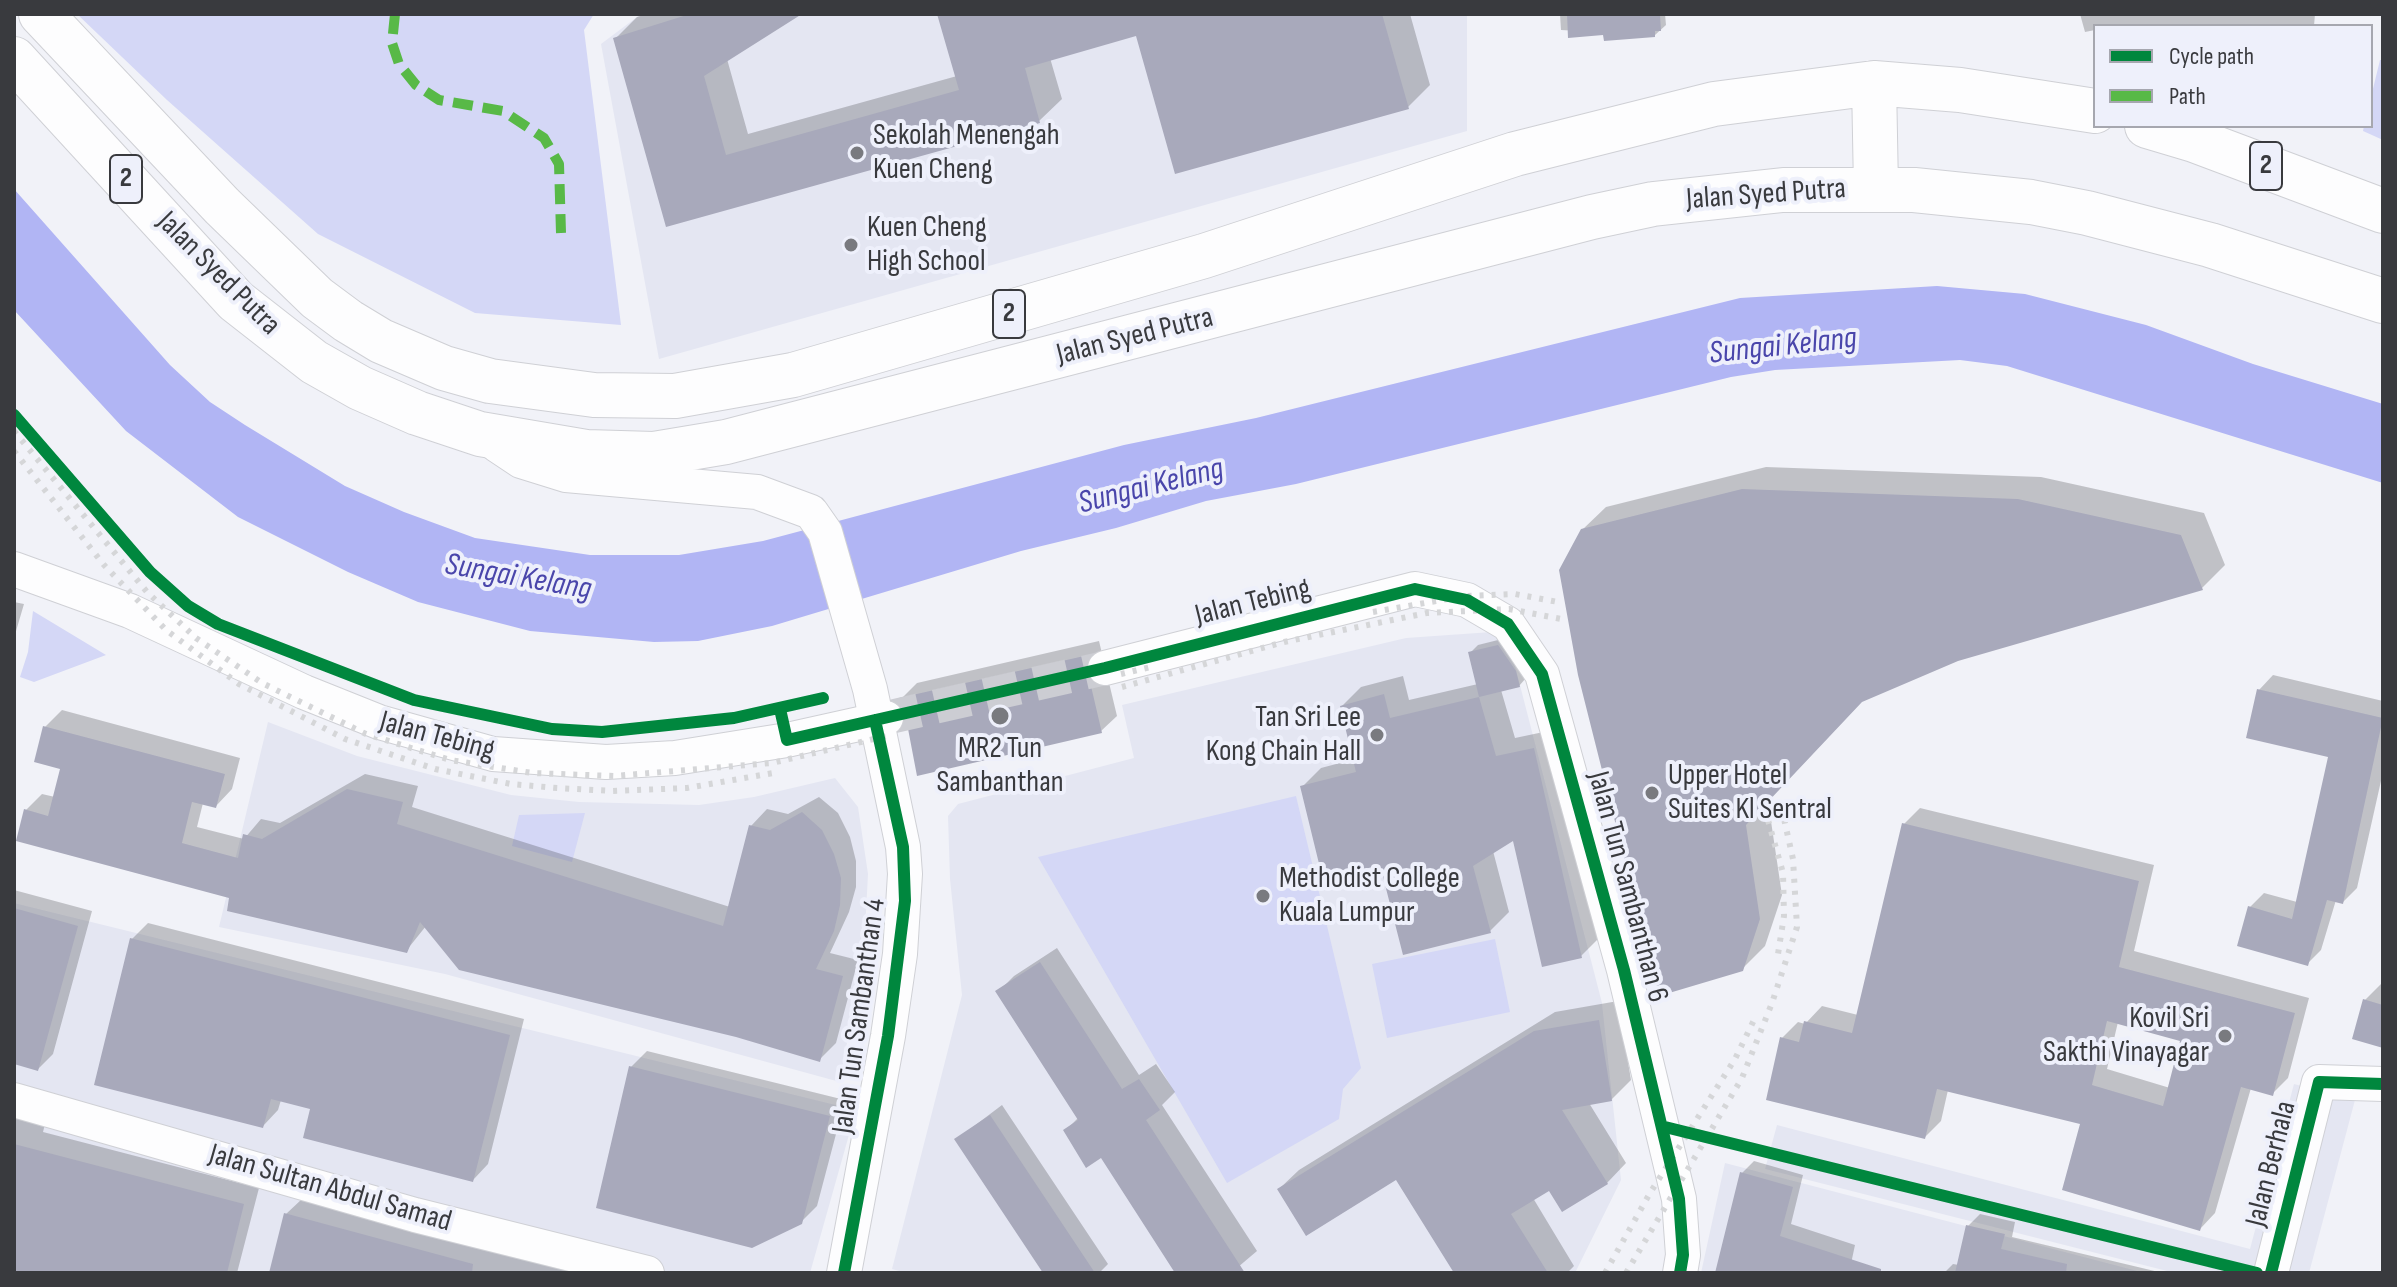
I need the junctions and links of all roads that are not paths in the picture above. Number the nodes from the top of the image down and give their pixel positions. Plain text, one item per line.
1 (41, 14) edge
2 (14, 59) edge
3 (1874, 83) junction
4 (2093, 111) edge
5 (2154, 128) edge
6 (1876, 188) junction
7 (2383, 211) edge
8 (2383, 301) edge
9 (480, 434) junction
10 (14, 569) edge
11 (1415, 589) joint
12 (1105, 668) tunnel mouth
13 (877, 709) junction
14 (2383, 1084) edge
15 (14, 1100) edge
16 (647, 1273) edge
17 (844, 1273) edge
18 (1680, 1273) edge
19 (2271, 1273) edge

1 - 3 main road, Jalan Syed Putra / 2
2 - 9 main road, Jalan Syed Putra / 2
3 - 4 main road, Jalan Syed Putra / 2
3 - 6 main road
5 - 7 main road, 2
6 - 8 main road, Jalan Syed Putra / 2
6 - 9 main road, Jalan Syed Putra / 2
9 - 13 street, Jalan Tun Sambanthan 4
10 - 13 street, Jalan Tebing
11 - 12 street, Jalan Tebing
11 - 18 street, Jalan Tun Sambanthan 6
13 - 17 street, Jalan Tun Sambanthan 4
14 - 19 street, Jalan Berhala
15 - 16 street, Jalan Sultan Abdul Samad

